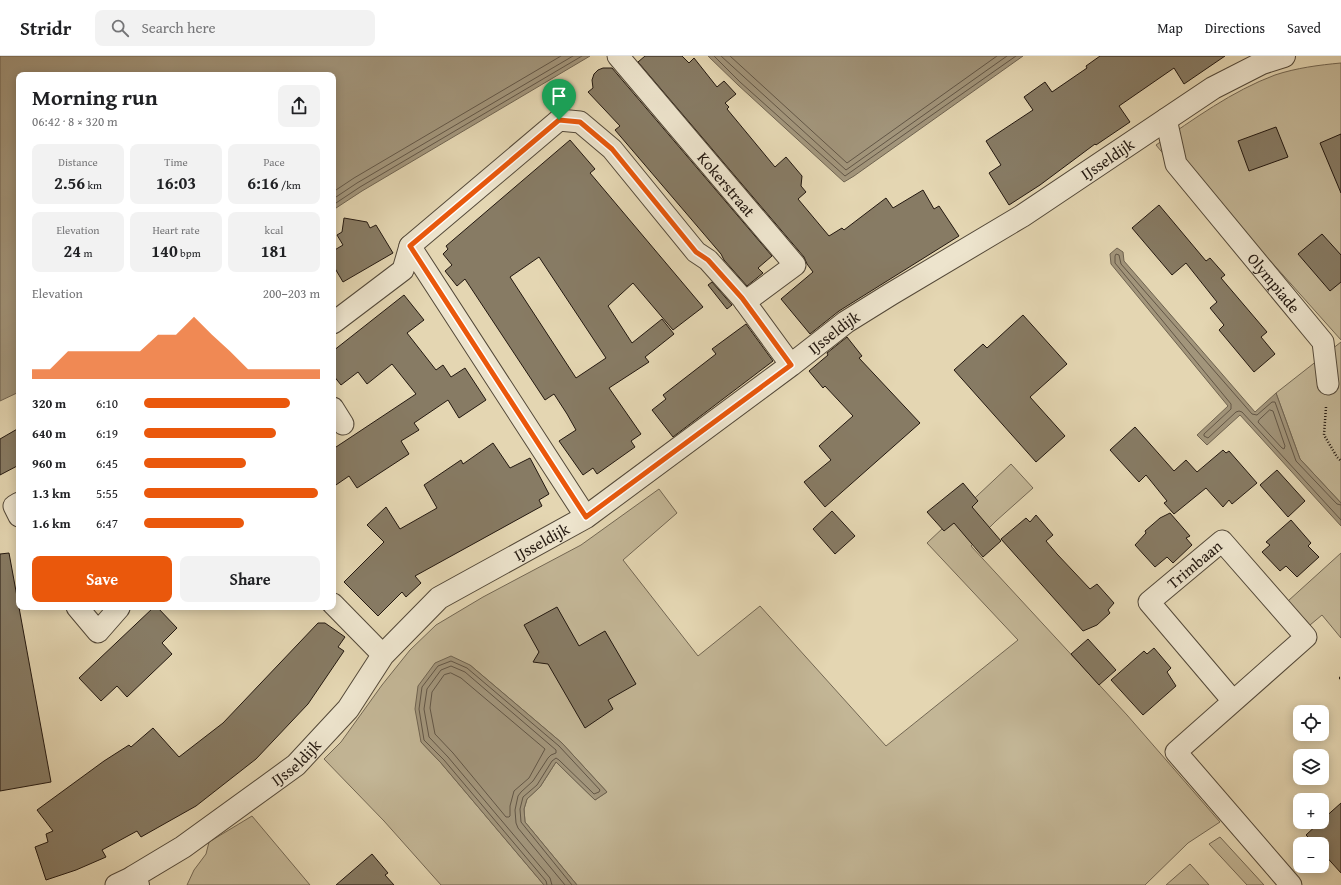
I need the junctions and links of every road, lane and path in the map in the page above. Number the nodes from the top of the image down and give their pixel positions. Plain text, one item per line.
1 (618, 56) edge
2 (1284, 56) edge
3 (1166, 119) junction
4 (410, 246) junction
5 (745, 302) junction
6 (336, 321) edge
7 (791, 365) junction
8 (1328, 384) joint
9 (1341, 461) edge
10 (586, 517) junction
11 (336, 607) edge
12 (80, 610) edge
13 (117, 610) edge
14 (384, 655) junction
15 (1233, 701) junction
16 (129, 882) edge
17 (1291, 885) edge

1 - 5 street, Kokerstraat
2 - 3 street, IJsseldijk
3 - 7 street, IJsseldijk
3 - 8 street, Olympiade
4 - 5 street
4 - 6 street
4 - 10 street
5 - 7 street
7 - 10 street, IJsseldijk
8 - 9 path
10 - 14 street, IJsseldijk
11 - 14 street
12 - 13 street
14 - 16 street, IJsseldijk
15 - 15 street, Trimbaan
15 - 17 street, Trimbaan

